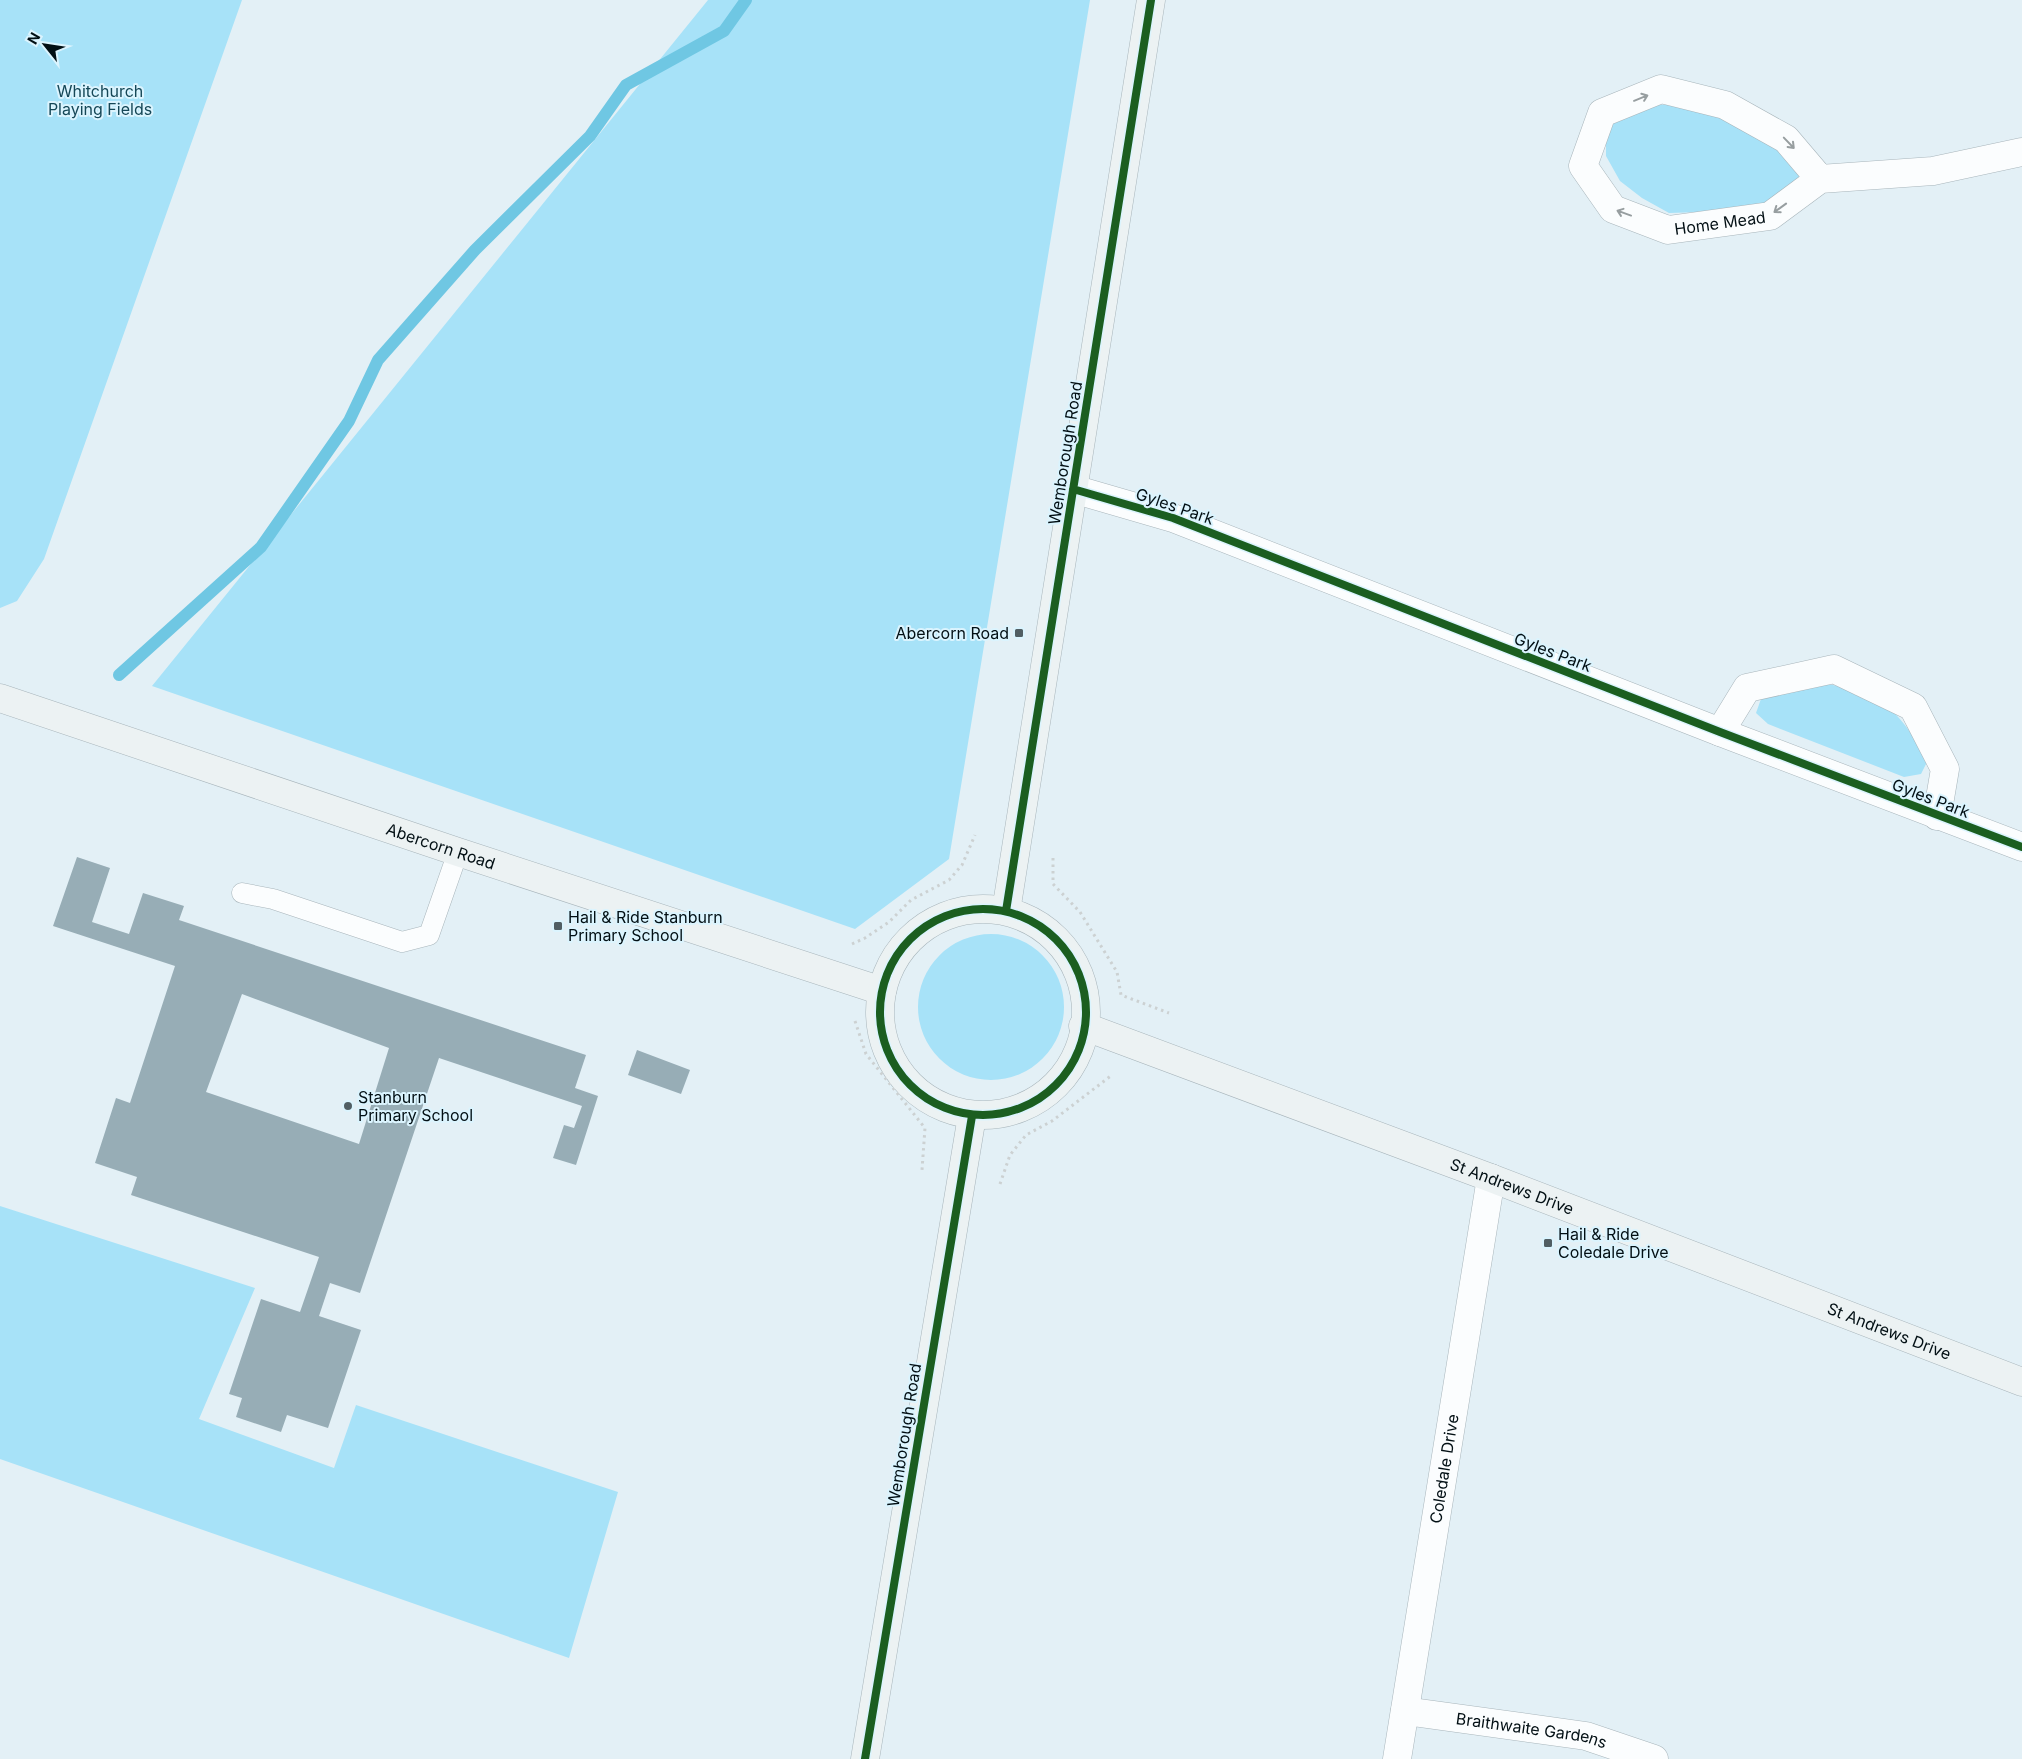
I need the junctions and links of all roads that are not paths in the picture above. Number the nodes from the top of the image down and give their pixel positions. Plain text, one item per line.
1 (1151, 0) edge
2 (2022, 152) edge
3 (1820, 179) junction
4 (1073, 489) junction
5 (0, 698) edge
6 (1720, 732) junction
7 (1938, 816) junction
8 (2022, 847) edge
9 (458, 852) junction
10 (242, 893) dead end
11 (1006, 911) junction
12 (882, 991) junction
13 (1083, 1026) junction
14 (972, 1116) junction
15 (1491, 1178) junction
16 (2022, 1382) edge
17 (1405, 1711) junction
18 (865, 1759) edge
19 (1397, 1759) edge
20 (1654, 1759) edge

1 - 4 street, Wemborough Road
2 - 3 street
3 -> 3 street, Home Mead
4 - 6 street, Gyles Park
4 - 11 street, Wemborough Road
5 - 9 street, Abercorn Road
6 - 7 street, Gyles Park
6 - 7 street
7 - 8 street, Gyles Park
9 - 10 lane
9 - 12 street, Abercorn Road
11 - 12 street
11 - 13 street
12 - 14 street
13 - 14 street
13 - 15 street, St Andrews Drive
14 - 18 street, Wemborough Road
15 - 16 street, St Andrews Drive
15 - 17 street, Coledale Drive
17 - 19 street, Coledale Drive
17 - 20 street, Braithwaite Gardens

